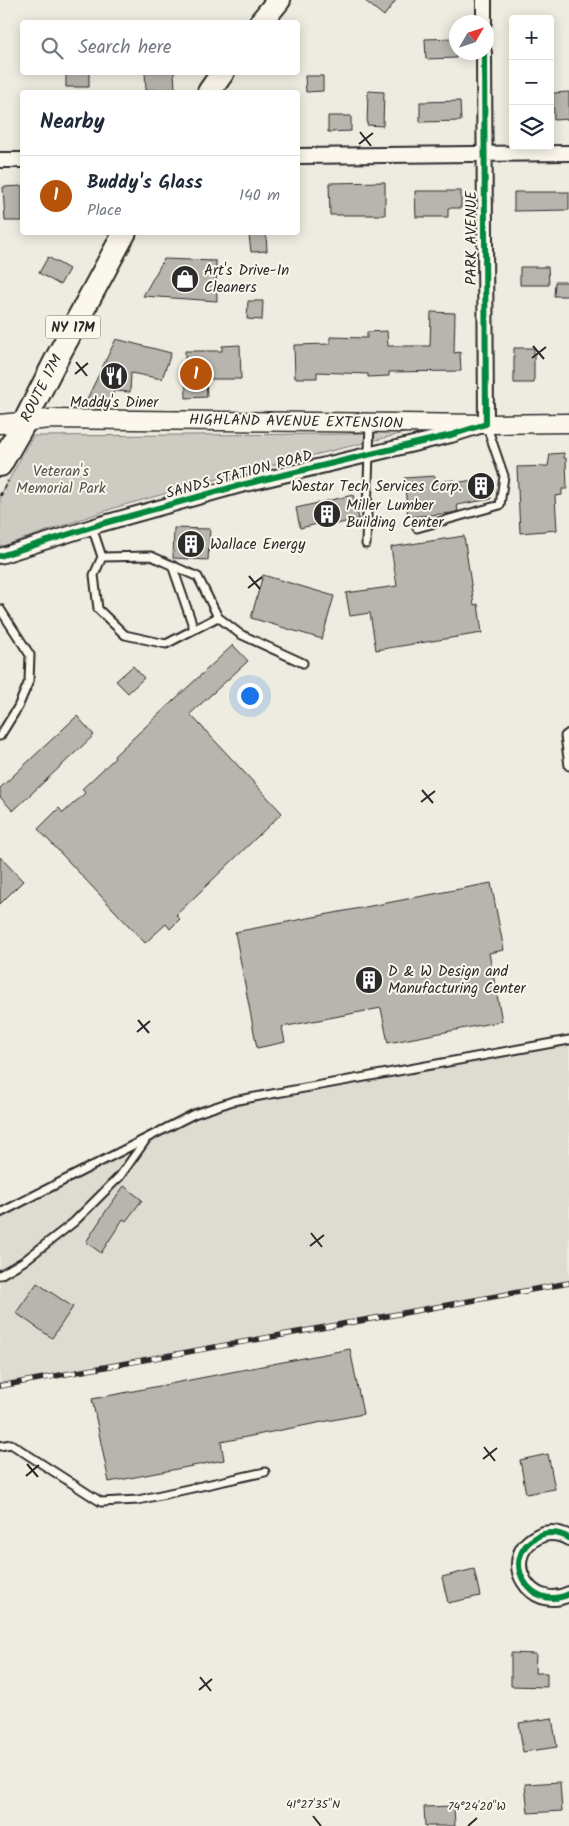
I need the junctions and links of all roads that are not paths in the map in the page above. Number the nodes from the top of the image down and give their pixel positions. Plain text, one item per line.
1 (280, 0) edge
2 (484, 0) edge
3 (484, 15) edge
4 (263, 20) edge
5 (484, 60) edge
6 (221, 75) edge
7 (210, 90) edge
8 (569, 153) edge
9 (483, 154) junction
10 (300, 156) edge
11 (0, 160) edge
12 (20, 160) edge
13 (123, 235) edge
14 (24, 422) junction
15 (370, 422) junction
16 (569, 423) edge
17 (0, 424) edge
18 (486, 424) junction
19 (368, 454) junction
20 (0, 465) edge
21 (92, 527) junction
22 (417, 528) dead end
23 (366, 544) dead end
24 (0, 556) edge
25 (102, 557) junction
26 (172, 566) junction
27 (0, 609) edge
28 (218, 617) junction
29 (194, 629) junction
30 (303, 663) dead end
31 (569, 733) edge
32 (0, 736) edge
33 (569, 766) edge
34 (569, 1040) edge
35 (147, 1138) junction
36 (0, 1213) edge
37 (0, 1276) edge
38 (0, 1446) edge
39 (265, 1472) dead end
40 (569, 1538) edge
41 (569, 1595) edge

1 - 4 main road
2 - 3 street
5 - 9 street, PARK AVENUE
6 - 7 main road
8 - 9 street
9 - 10 street
9 - 18 street, PARK AVENUE
11 - 12 street
13 - 14 main road, ROUTE 17M / NY 17M
14 - 15 street, HIGHLAND AVENUE EXTENSION
14 - 17 street, HIGHLAND AVENUE EXTENSION
14 - 20 main road, ROUTE 17M / NY 17M
15 - 18 street, HIGHLAND AVENUE EXTENSION
15 - 19 lane
16 - 18 street, HIGHLAND AVENUE EXTENSION
18 - 19 street, SANDS STATION ROAD
18 - 22 lane
19 - 21 street, SANDS STATION ROAD
19 - 23 lane
21 - 24 street, SANDS STATION ROAD
21 - 25 lane
25 - 26 lane
25 - 29 lane
26 - 28 lane
26 - 29 lane
27 - 32 lane
28 - 29 lane
28 - 30 lane
31 - 33 lane
34 - 35 lane
35 - 36 lane
35 - 37 lane
38 - 39 lane
40 - 41 street

